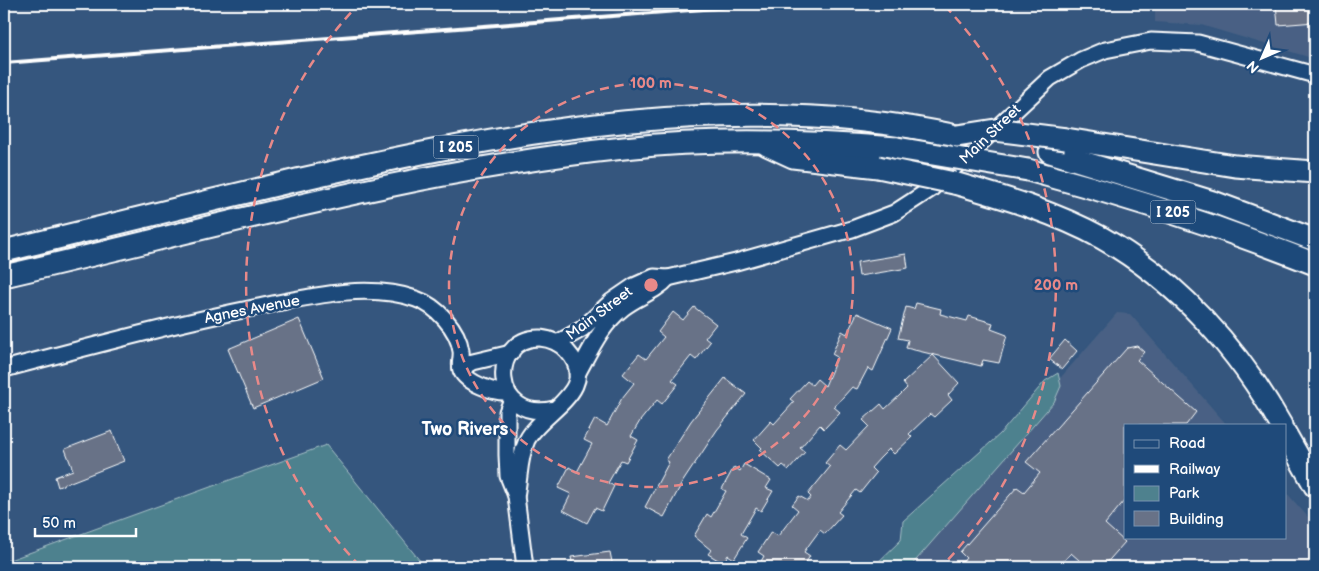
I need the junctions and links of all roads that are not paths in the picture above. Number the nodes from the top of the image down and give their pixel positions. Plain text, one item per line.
1 (1315, 75) edge
2 (760, 142) junction
3 (1058, 146) junction
4 (1315, 172) edge
5 (1315, 240) edge
6 (4, 250) edge
7 (1315, 264) edge
8 (4, 276) edge
9 (668, 278) junction
10 (558, 343) junction
11 (510, 352) junction
12 (4, 369) edge
13 (461, 369) junction
14 (577, 374) junction
15 (509, 396) junction
16 (554, 409) junction
17 (1280, 424) edge
18 (1286, 435) edge
19 (1315, 486) edge
20 (516, 496) junction
21 (525, 567) edge

1 - 9 street, Main Street
2 - 7 highway, I 205, bridge
2 - 8 highway, I 205
2 - 17 highway, bridge
3 - 4 highway
3 - 5 highway, I 205
3 - 6 highway, I 205
9 - 10 street, Main Street
9 - 14 street, Main Street
10 - 11 street, Main Street
10 - 14 street, Main Street
11 - 13 street
11 - 15 street, Main Street
12 - 13 street, Agnes Avenue
13 - 15 street
14 - 16 street, Main Street
15 - 16 street
15 - 20 street, Main Street
16 - 20 street, Main Street
18 - 19 highway
20 - 21 street, Main Street

